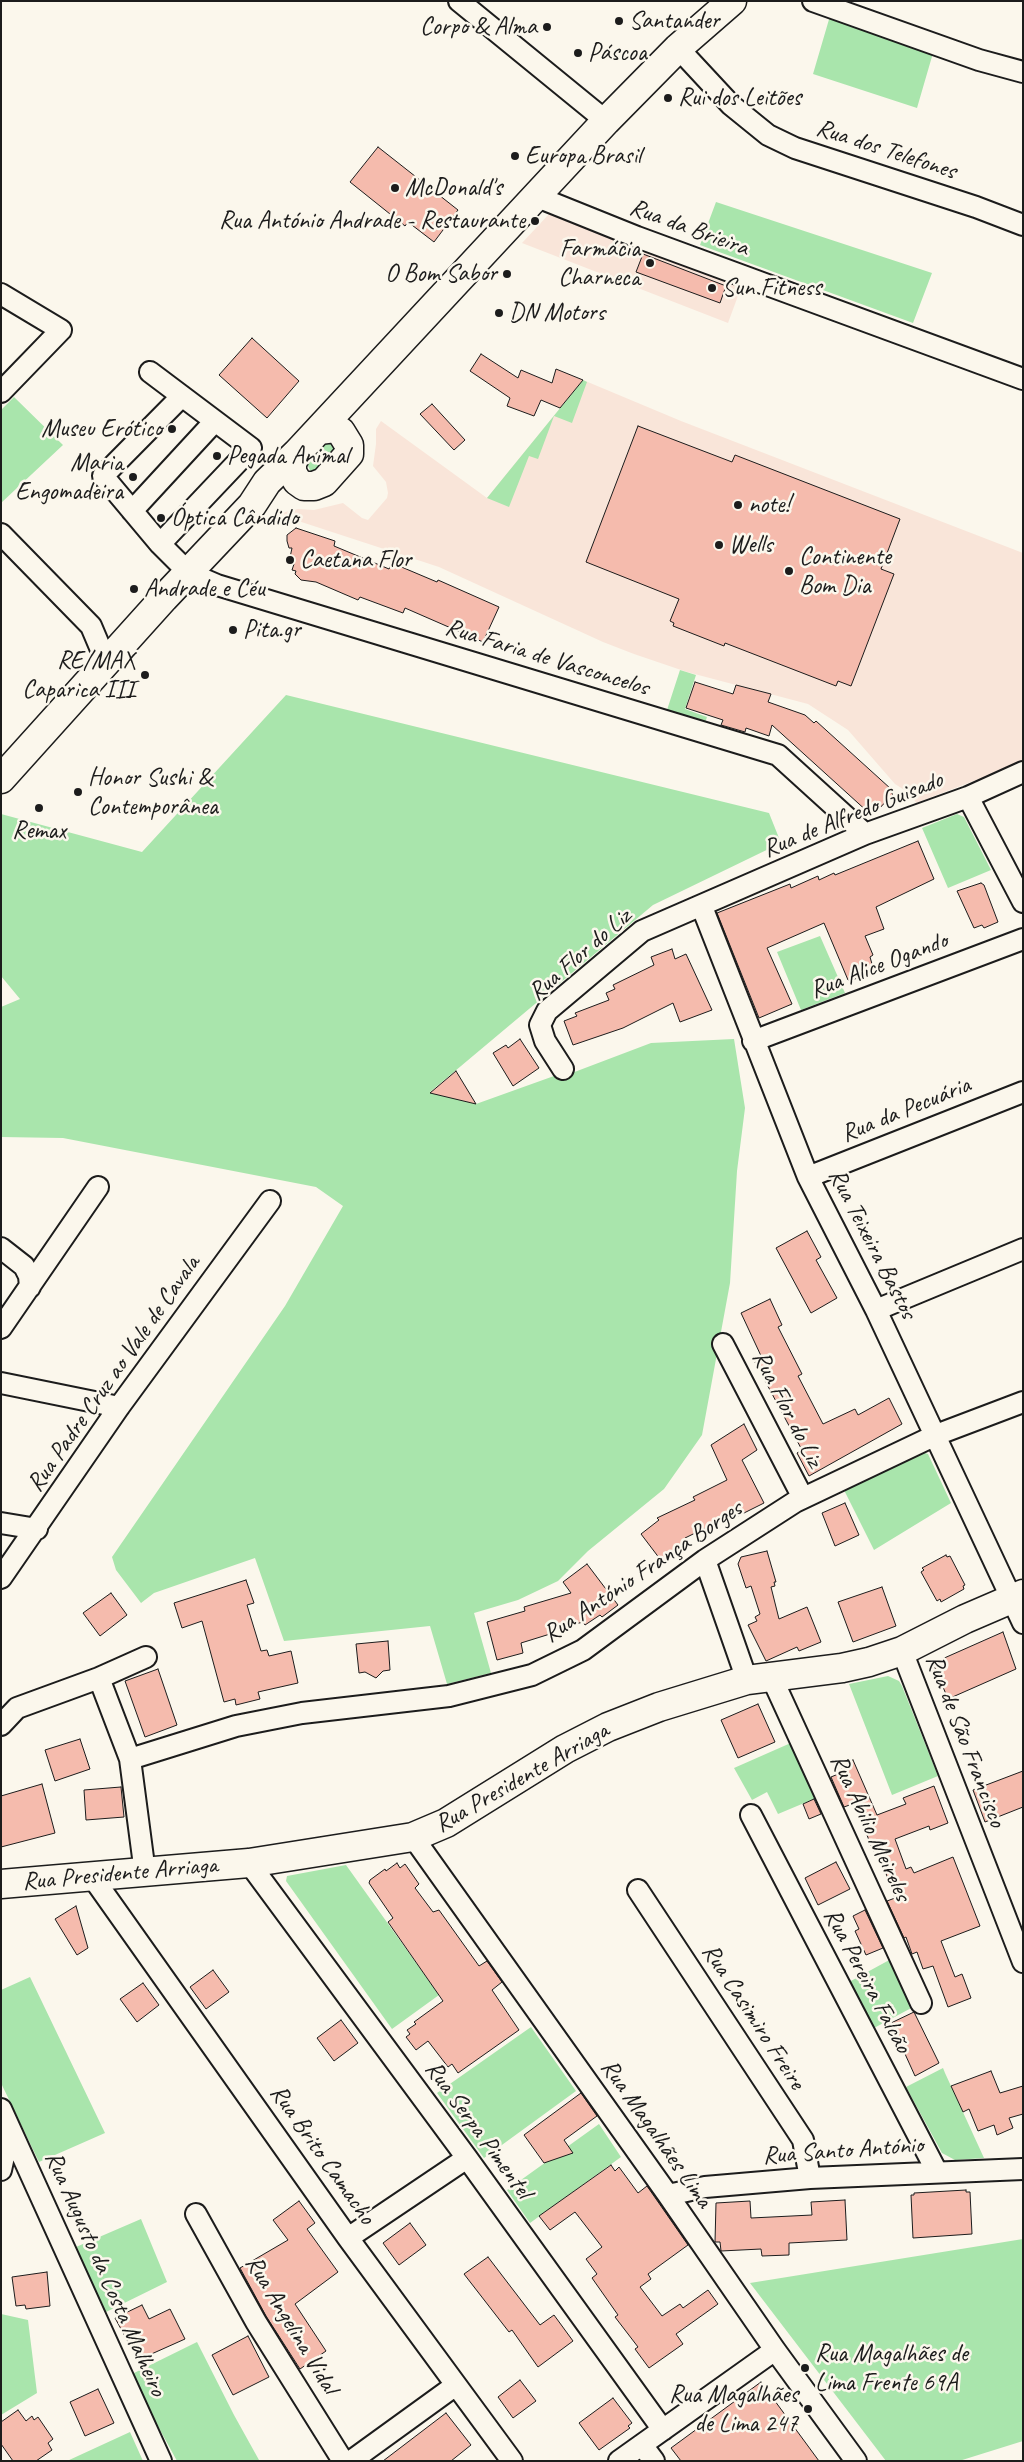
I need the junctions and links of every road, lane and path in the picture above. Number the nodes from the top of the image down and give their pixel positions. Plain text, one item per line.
1 (459, 1) edge
2 (732, 1) edge
3 (813, 1) edge
4 (678, 48) junction
5 (1023, 72) edge
6 (606, 121) junction
7 (535, 196) junction
8 (1023, 225) edge
9 (1, 294) edge
10 (150, 372) dead end
11 (370, 374) junction
12 (1023, 379) edge
13 (1, 392) edge
14 (182, 396) junction
15 (215, 421) junction
16 (319, 430) junction
17 (349, 445) junction
18 (297, 453) junction
19 (314, 486) junction
20 (252, 505) junction
21 (132, 511) junction
22 (1, 534) edge
23 (160, 544) junction
24 (189, 573) junction
25 (101, 669) junction
26 (6, 768) edge
27 (1023, 772) edge
28 (968, 798) junction
29 (865, 834) junction
30 (1023, 902) edge
31 (702, 907) junction
32 (1023, 939) edge
33 (754, 1041) junction
34 (563, 1069) dead end
35 (1023, 1092) edge
36 (808, 1177) junction
37 (98, 1187) dead end
38 (270, 1201) dead end
39 (1, 1248) edge
40 (1023, 1249) edge
41 (30, 1287) junction
42 (876, 1310) junction
43 (1, 1328) edge
44 (723, 1344) dead end
45 (1, 1383) edge
46 (1023, 1402) edge
47 (119, 1407) junction
48 (936, 1436) junction
49 (803, 1498) junction
50 (1, 1523) edge
51 (37, 1529) junction
52 (705, 1560) junction
53 (1, 1578) edge
54 (1018, 1596) edge
55 (1023, 1623) edge
56 (902, 1651) junction
57 (146, 1657) dead end
58 (99, 1678) junction
59 (759, 1678) junction
60 (1, 1725) edge
61 (130, 1759) junction
62 (751, 1815) dead end
63 (413, 1837) junction
64 (249, 1863) junction
65 (145, 1873) junction
66 (93, 1878) junction
67 (1, 1884) edge
68 (638, 1890) dead end
69 (1023, 1962) edge
70 (921, 2003) dead end
71 (1, 2109) edge
72 (10, 2129) junction
73 (467, 2158) junction
74 (1023, 2169) edge
75 (1, 2170) edge
76 (937, 2172) junction
77 (810, 2178) junction
78 (668, 2195) junction
79 (196, 2214) dead end
80 (348, 2238) junction
81 (774, 2350) junction
82 (456, 2385) junction
83 (663, 2430) junction
84 (642, 2444) junction
85 (161, 2461) edge
86 (342, 2461) edge
87 (351, 2461) edge
88 (512, 2461) edge
89 (620, 2461) edge
90 (654, 2461) edge
91 (856, 2461) edge

1 - 6 street
2 - 4 main road
3 - 5 street
4 - 6 main road
4 - 8 street, Rua dos Telefones
6 - 7 main road
7 - 11 main road
7 - 12 street, Rua da Brieira
9 - 13 street
10 - 14 street
11 - 16 main road
11 - 17 main road
14 - 15 street
14 - 21 street
15 - 21 street
15 - 23 street
16 - 17 main road
16 - 18 main road
17 - 19 main road
18 - 19 main road
18 - 20 main road
19 - 20 main road
20 - 24 main road
21 - 23 street
22 - 25 street
23 - 24 street
24 - 25 main road
24 - 29 street, Rua Faria de Vasconcelos
25 - 26 main road
27 - 28 street, Rua de Alfredo Guisado
28 - 29 street, Rua de Alfredo Guisado
28 - 30 street
29 - 31 street, Rua de Alfredo Guisado
31 - 33 street, Rua Teixeira Bastos
31 - 34 street, Rua Flor do Liz
32 - 33 street, Rua Alice Ogando
33 - 36 street, Rua Teixeira Bastos
35 - 36 street, Rua da Pecuária
36 - 42 street, Rua Teixeira Bastos
37 - 41 street
38 - 47 street, Rua Padre Cruz ao Vale de Cavala
39 - 41 street
40 - 42 street
41 - 43 street
42 - 48 street, Rua Teixeira Bastos
44 - 49 street, Rua Flor do Liz
45 - 47 street
46 - 48 street, Rua António França Borges
47 - 51 street, Rua Padre Cruz ao Vale de Cavala
48 - 49 street, Rua António França Borges
48 - 54 street, Rua Teixeira Bastos
49 - 52 street, Rua António França Borges
50 - 51 street
51 - 53 street, Rua Padre Cruz ao Vale de Cavala
52 - 59 street, Rua Abilio Meireles
52 - 61 street, Rua António França Borges
54 - 55 street, Rua Teixeira Bastos
54 - 56 main road, Rua Presidente Arriaga
56 - 59 main road, Rua Presidente Arriaga
56 - 69 street, Rua de São Francisco
57 - 58 street
58 - 60 street
58 - 61 street
59 - 63 main road, Rua Presidente Arriaga
59 - 70 street, Rua Abilio Meireles
61 - 65 street
62 - 76 street, Rua Pereira Falcão
63 - 64 main road, Rua Presidente Arriaga
63 - 78 street, Rua Magalhães Lima
64 - 65 main road, Rua Presidente Arriaga
64 - 73 street, Rua Serpa Pimentel
65 - 66 main road, Rua Presidente Arriaga
66 - 67 main road, Rua Presidente Arriaga
66 - 80 street, Rua Brito Camacho
68 - 77 street, Rua Casimiro Freire
71 - 72 street, Rua Augusto da Costa Malheiro
72 - 75 street
72 - 85 street, Rua Augusto da Costa Malheiro
73 - 80 street
73 - 83 street, Rua Serpa Pimentel
74 - 76 street, Rua Santo António
76 - 77 street, Rua Santo António
77 - 78 street, Rua Santo António
78 - 81 street, Rua Magalhães Lima
79 - 86 street, Rua Angelina Vidal
80 - 82 street, Rua Brito Camacho
81 - 83 street
81 - 91 street, Rua Magalhães Lima
82 - 87 street
82 - 88 street, Rua Brito Camacho
83 - 84 street
84 - 89 street
84 - 90 street

